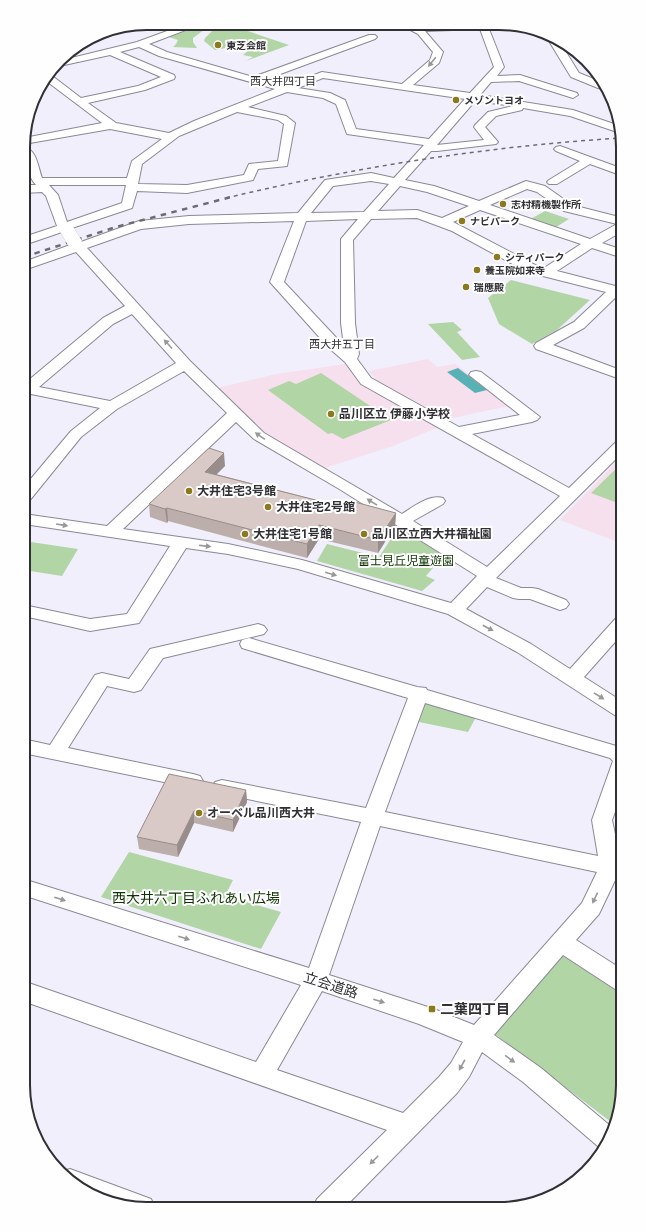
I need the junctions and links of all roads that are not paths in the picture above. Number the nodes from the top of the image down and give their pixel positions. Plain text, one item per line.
1 (179, 30) edge
2 (418, 30) edge
3 (485, 30) edge
4 (372, 37) dead end
5 (140, 44) junction
6 (557, 45) edge
7 (112, 52) junction
8 (566, 52) edge
9 (561, 53) junction
10 (66, 63) edge
11 (575, 75) junction
12 (563, 77) dead end
13 (520, 78) junction
14 (550, 78) dead end
15 (488, 79) junction
16 (254, 80) junction
17 (51, 81) edge
18 (597, 83) edge
19 (598, 86) edge
20 (404, 87) junction
21 (285, 89) junction
22 (580, 93) junction
23 (473, 97) junction
24 (81, 101) junction
25 (531, 105) junction
26 (236, 108) junction
27 (548, 108) junction
28 (111, 125) junction
29 (615, 128) edge
30 (171, 137) junction
31 (30, 140) edge
32 (430, 145) junction
33 (560, 149) dead end
34 (30, 158) edge
35 (589, 160) junction
36 (616, 170) edge
37 (398, 182) junction
38 (553, 182) dead end
39 (42, 184) junction
40 (132, 184) junction
41 (30, 187) edge
42 (482, 206) junction
43 (367, 216) junction
44 (301, 218) junction
45 (616, 220) edge
46 (443, 222) junction
47 (65, 228) junction
48 (616, 230) edge
49 (30, 239) edge
50 (589, 244) junction
51 (76, 245) junction
52 (616, 252) edge
53 (30, 264) edge
54 (546, 273) junction
55 (616, 290) edge
56 (616, 294) edge
57 (134, 307) junction
58 (350, 359) junction
59 (185, 364) junction
60 (616, 373) edge
61 (476, 375) dead end
62 (30, 385) edge
63 (30, 390) edge
64 (112, 406) junction
65 (235, 414) junction
66 (457, 432) junction
67 (616, 450) edge
68 (30, 490) edge
69 (570, 494) junction
70 (437, 501) dead end
71 (30, 520) edge
72 (401, 521) junction
73 (110, 532) junction
74 (180, 544) junction
75 (486, 577) junction
76 (560, 604) dead end
77 (454, 610) junction
78 (30, 612) edge
79 (616, 629) edge
80 (572, 679) junction
81 (419, 693) junction
82 (616, 707) edge
83 (30, 747) edge
84 (55, 752) junction
85 (616, 753) edge
86 (616, 780) edge
87 (373, 817) junction
88 (615, 862) edge
89 (30, 889) edge
90 (561, 942) junction
91 (616, 977) edge
92 (316, 980) junction
93 (30, 993) edge
94 (478, 1038) junction
95 (262, 1074) junction
96 (408, 1126) junction
97 (604, 1136) edge
98 (332, 1202) edge

1 - 5 street
2 -> 20 street
3 - 15 street
4 - 16 street
5 - 7 street
5 - 16 street
6 - 9 street
7 - 10 street
7 - 24 street
8 - 9 street
9 - 11 street
11 - 12 street
11 - 18 street
13 - 14 street
13 - 15 street
13 - 22 street
15 - 23 street
16 - 21 street
17 - 24 street
19 - 22 street
20 - 21 street
20 - 23 street
21 - 26 street
21 - 32 street
22 - 27 street
23 - 25 street
23 - 32 street
24 - 28 street
25 - 27 street
25 - 32 street
26 - 30 street
26 - 40 street
27 - 29 street
28 - 30 street
28 - 31 street
30 - 40 street
32 - 37 street
33 - 35 street
34 - 39 street
35 - 36 street
35 - 38 street
37 - 42 street
37 - 43 street
37 - 44 street
39 - 40 street
39 - 41 street
39 - 47 street
40 - 47 street
42 - 45 street
42 - 46 street
42 - 50 street
43 - 44 street
43 - 46 street
43 - 58 street
44 - 51 street
44 - 58 street
46 - 54 street
47 - 49 street
47 - 51 street, bridge
48 - 50 street
50 - 52 street
50 - 54 street
51 - 53 street
51 - 57 street
54 - 55 street
56 - 60 street
59 -> 57 street
57 - 62 street
58 - 66 street
59 - 64 street
59 - 65 street
61 - 66 street
63 - 64 street
64 - 68 street
72 -> 65 street
65 - 73 street
66 - 69 street
67 - 69 street
69 - 75 street
70 - 72 street
71 -> 73 street
72 - 75 street
73 - 74 street
74 -> 77 street
74 - 78 street
75 - 76 street
75 - 77 street
77 -> 80 street
79 - 80 street
80 -> 82 street
81 - 84 street
81 - 85 street
81 - 87 street
83 - 84 street
84 - 87 street
86 - 88 street
87 - 88 street
87 - 92 street
88 -> 90 street
89 -> 92 street, 立会道路
90 - 91 street
90 - 94 street
92 -> 94 street, 立会道路
92 - 95 street
93 - 95 street
94 -> 96 street
94 -> 97 street, 立会道路
95 - 96 street
96 -> 98 street

